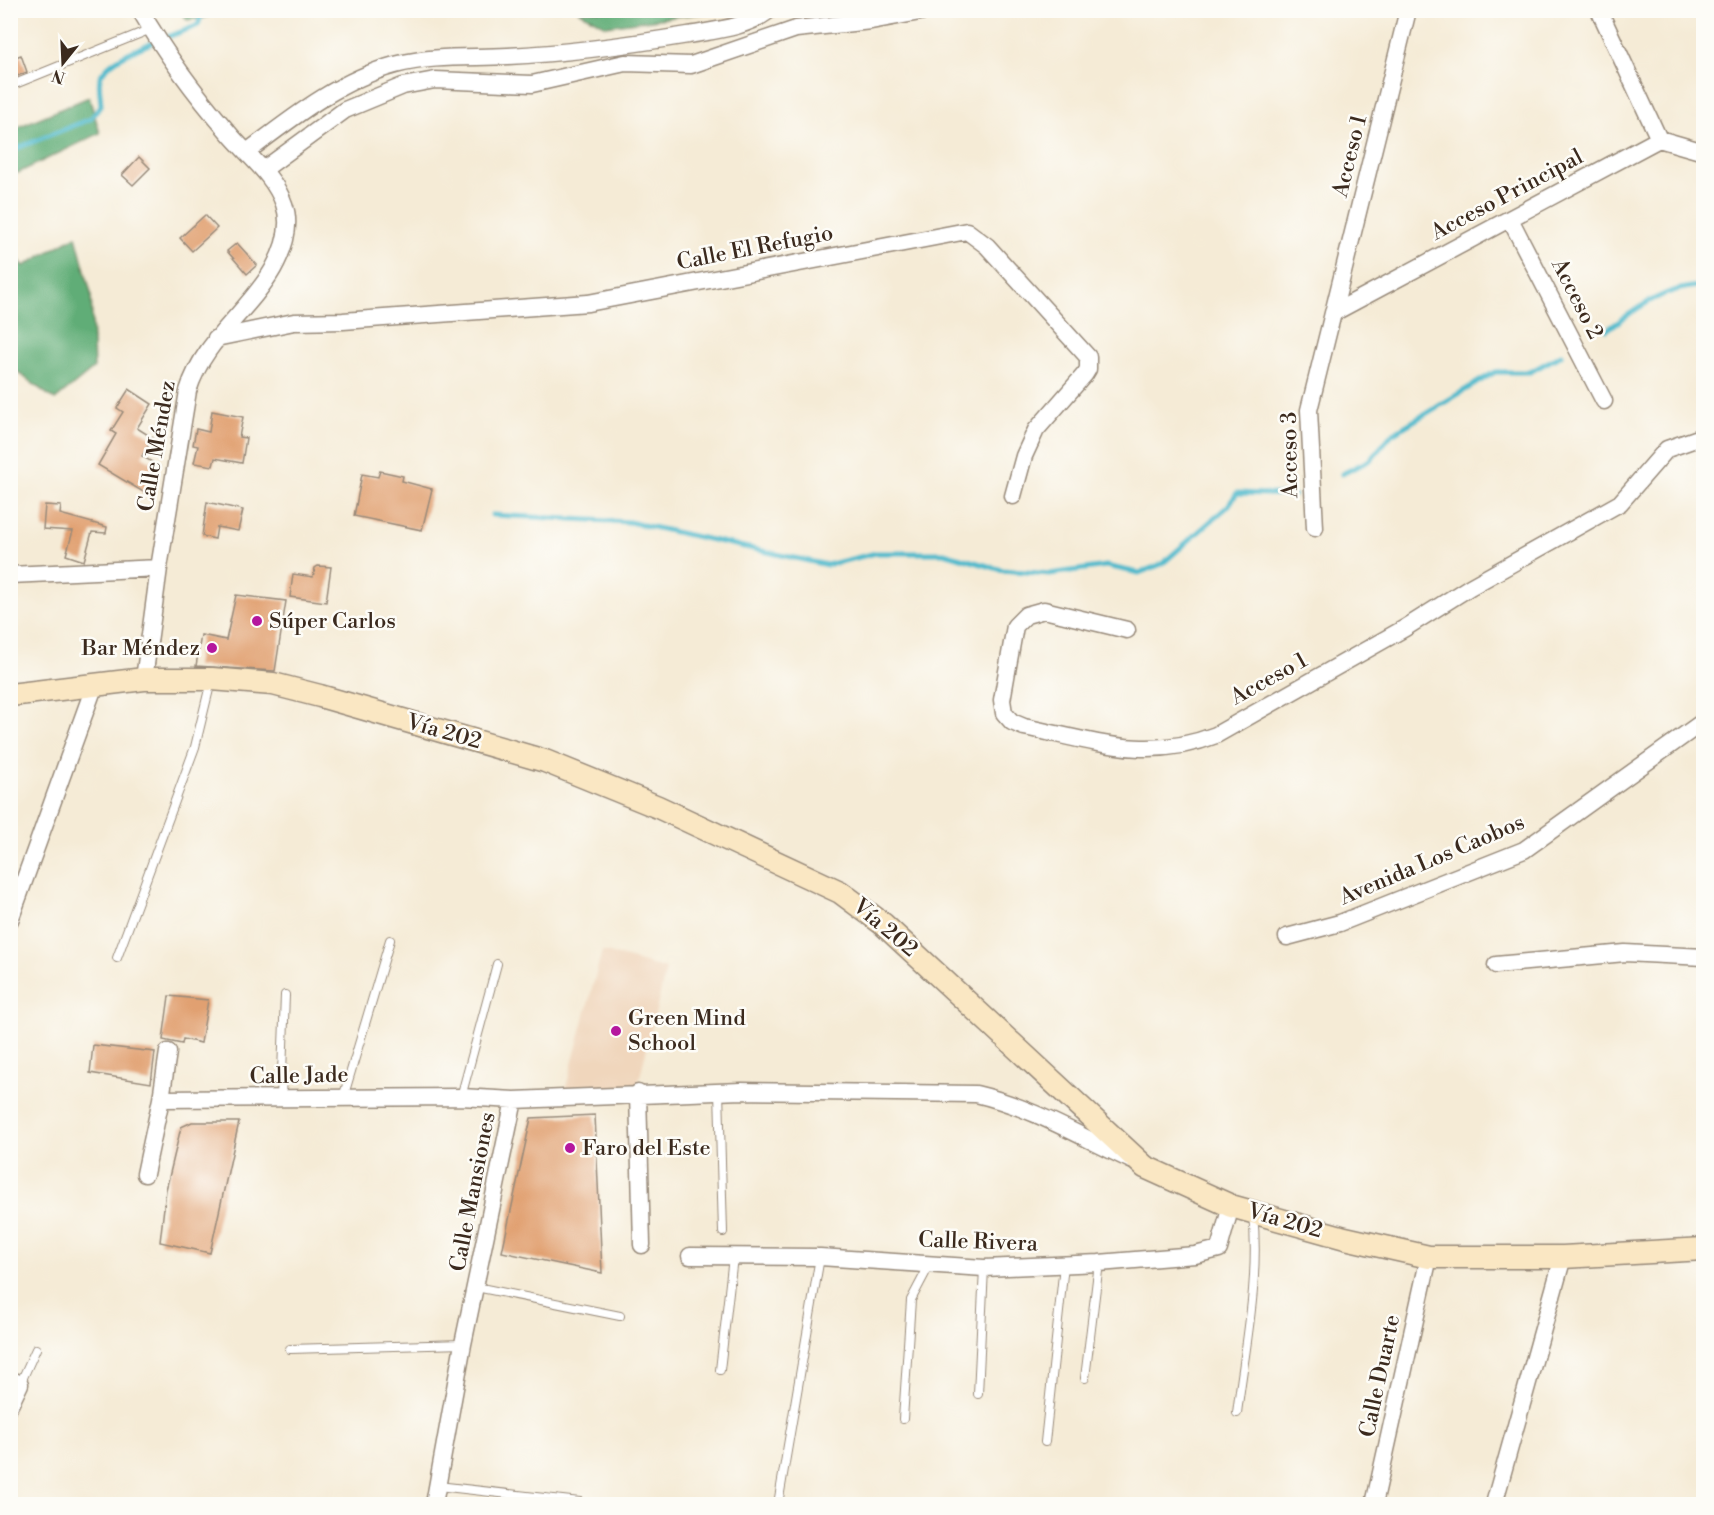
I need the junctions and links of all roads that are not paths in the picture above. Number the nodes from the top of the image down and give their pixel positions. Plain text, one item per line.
1 (140, 10) edge
2 (770, 10) edge
3 (931, 10) edge
4 (1408, 10) edge
5 (1599, 10) edge
6 (151, 29) junction
7 (10, 86) edge
8 (1659, 139) junction
9 (247, 152) junction
10 (1704, 152) edge
11 (263, 170) junction
12 (1510, 219) junction
13 (1335, 312) junction
14 (216, 338) junction
15 (1604, 401) dead end
16 (1704, 436) edge
17 (1013, 496) dead end
18 (1315, 528) dead end
19 (159, 567) junction
20 (10, 575) edge
21 (1127, 630) dead end
22 (144, 680) junction
23 (212, 680) junction
24 (94, 687) junction
25 (10, 695) edge
26 (1704, 721) edge
27 (10, 920) edge
28 (1287, 938) dead end
29 (390, 940) dead end
30 (1704, 957) edge
31 (117, 958) dead end
32 (497, 964) dead end
33 (1496, 965) dead end
34 (285, 995) dead end
35 (168, 1052) dead end
36 (719, 1091) junction
37 (638, 1093) junction
38 (461, 1096) junction
39 (280, 1098) junction
40 (343, 1098) junction
41 (161, 1100) junction
42 (514, 1100) junction
43 (1145, 1167) junction
44 (145, 1174) dead end
45 (1231, 1206) junction
46 (1253, 1212) junction
47 (723, 1232) dead end
48 (642, 1245) dead end
49 (1704, 1249) edge
50 (690, 1256) dead end
51 (733, 1257) junction
52 (820, 1257) junction
53 (1429, 1257) junction
54 (1563, 1257) junction
55 (930, 1263) junction
56 (1099, 1263) junction
57 (1064, 1266) junction
58 (984, 1268) junction
59 (476, 1287) junction
60 (620, 1316) dead end
61 (464, 1344) junction
62 (36, 1349) dead end
63 (290, 1349) dead end
64 (720, 1370) dead end
65 (1085, 1378) dead end
66 (15, 1382) edge
67 (978, 1395) dead end
68 (10, 1405) edge
69 (1237, 1413) dead end
70 (903, 1419) dead end
71 (1045, 1442) dead end
72 (438, 1486) junction
73 (580, 1502) dead end
74 (434, 1504) edge
75 (778, 1504) edge
76 (1374, 1504) edge
77 (1494, 1504) edge

1 - 6 street, Calle Méndez
2 - 9 street
3 - 11 street
4 - 13 street, Acceso 1
5 - 8 street
6 - 7 lane
6 - 9 street, Calle Méndez
8 - 10 street
8 - 12 street, Acceso Principal
9 - 11 street, Calle Méndez
11 - 14 street, Calle Méndez
12 - 13 street, Acceso Principal
12 - 15 street, Acceso 2
13 - 18 street, Acceso 3
14 - 17 street, Calle El Refugio
14 - 19 street, Calle Méndez
16 - 21 street, Acceso 1
19 - 20 street
19 - 22 street, Calle Méndez
22 - 23 main road, Vía 202
22 - 24 main road, Vía 202
23 - 31 lane
23 - 43 main road, Vía 202
24 - 25 main road, Vía 202
24 - 27 street
26 - 28 street, Avenida Los Caobos
29 - 40 lane
30 - 33 street
32 - 38 lane
34 - 39 lane
35 - 41 street
36 - 37 street, Calle Mansiones
36 - 43 street, Calle Mansiones
36 - 47 lane
37 - 42 street, Calle Mansiones
37 - 48 street
38 - 40 street, Calle Jade
38 - 42 street, Calle Jade
39 - 40 street, Calle Jade
39 - 41 street, Calle Jade
41 - 44 street
42 - 59 street, Calle Mansiones
43 - 45 main road, Vía 202
45 - 46 main road, Vía 202
45 - 56 street, Calle Rivera
46 - 53 main road, Vía 202
46 - 69 lane
49 - 54 main road, Vía 202
50 - 51 street, Calle Rivera
51 - 52 street, Calle Rivera
51 - 64 lane
52 - 55 street, Calle Rivera
52 - 75 lane
53 - 54 main road, Vía 202
53 - 76 street, Calle Duarte
54 - 77 street
55 - 58 street, Calle Rivera
55 - 70 lane
56 - 57 street, Calle Rivera
56 - 65 lane
57 - 58 street, Calle Rivera
57 - 71 lane
58 - 67 lane
59 - 60 lane
59 - 61 street, Calle Mansiones
61 - 63 lane
61 - 72 street, Calle Mansiones
62 - 66 lane
66 - 68 street
72 - 73 lane
72 - 74 street, Calle Mansiones

